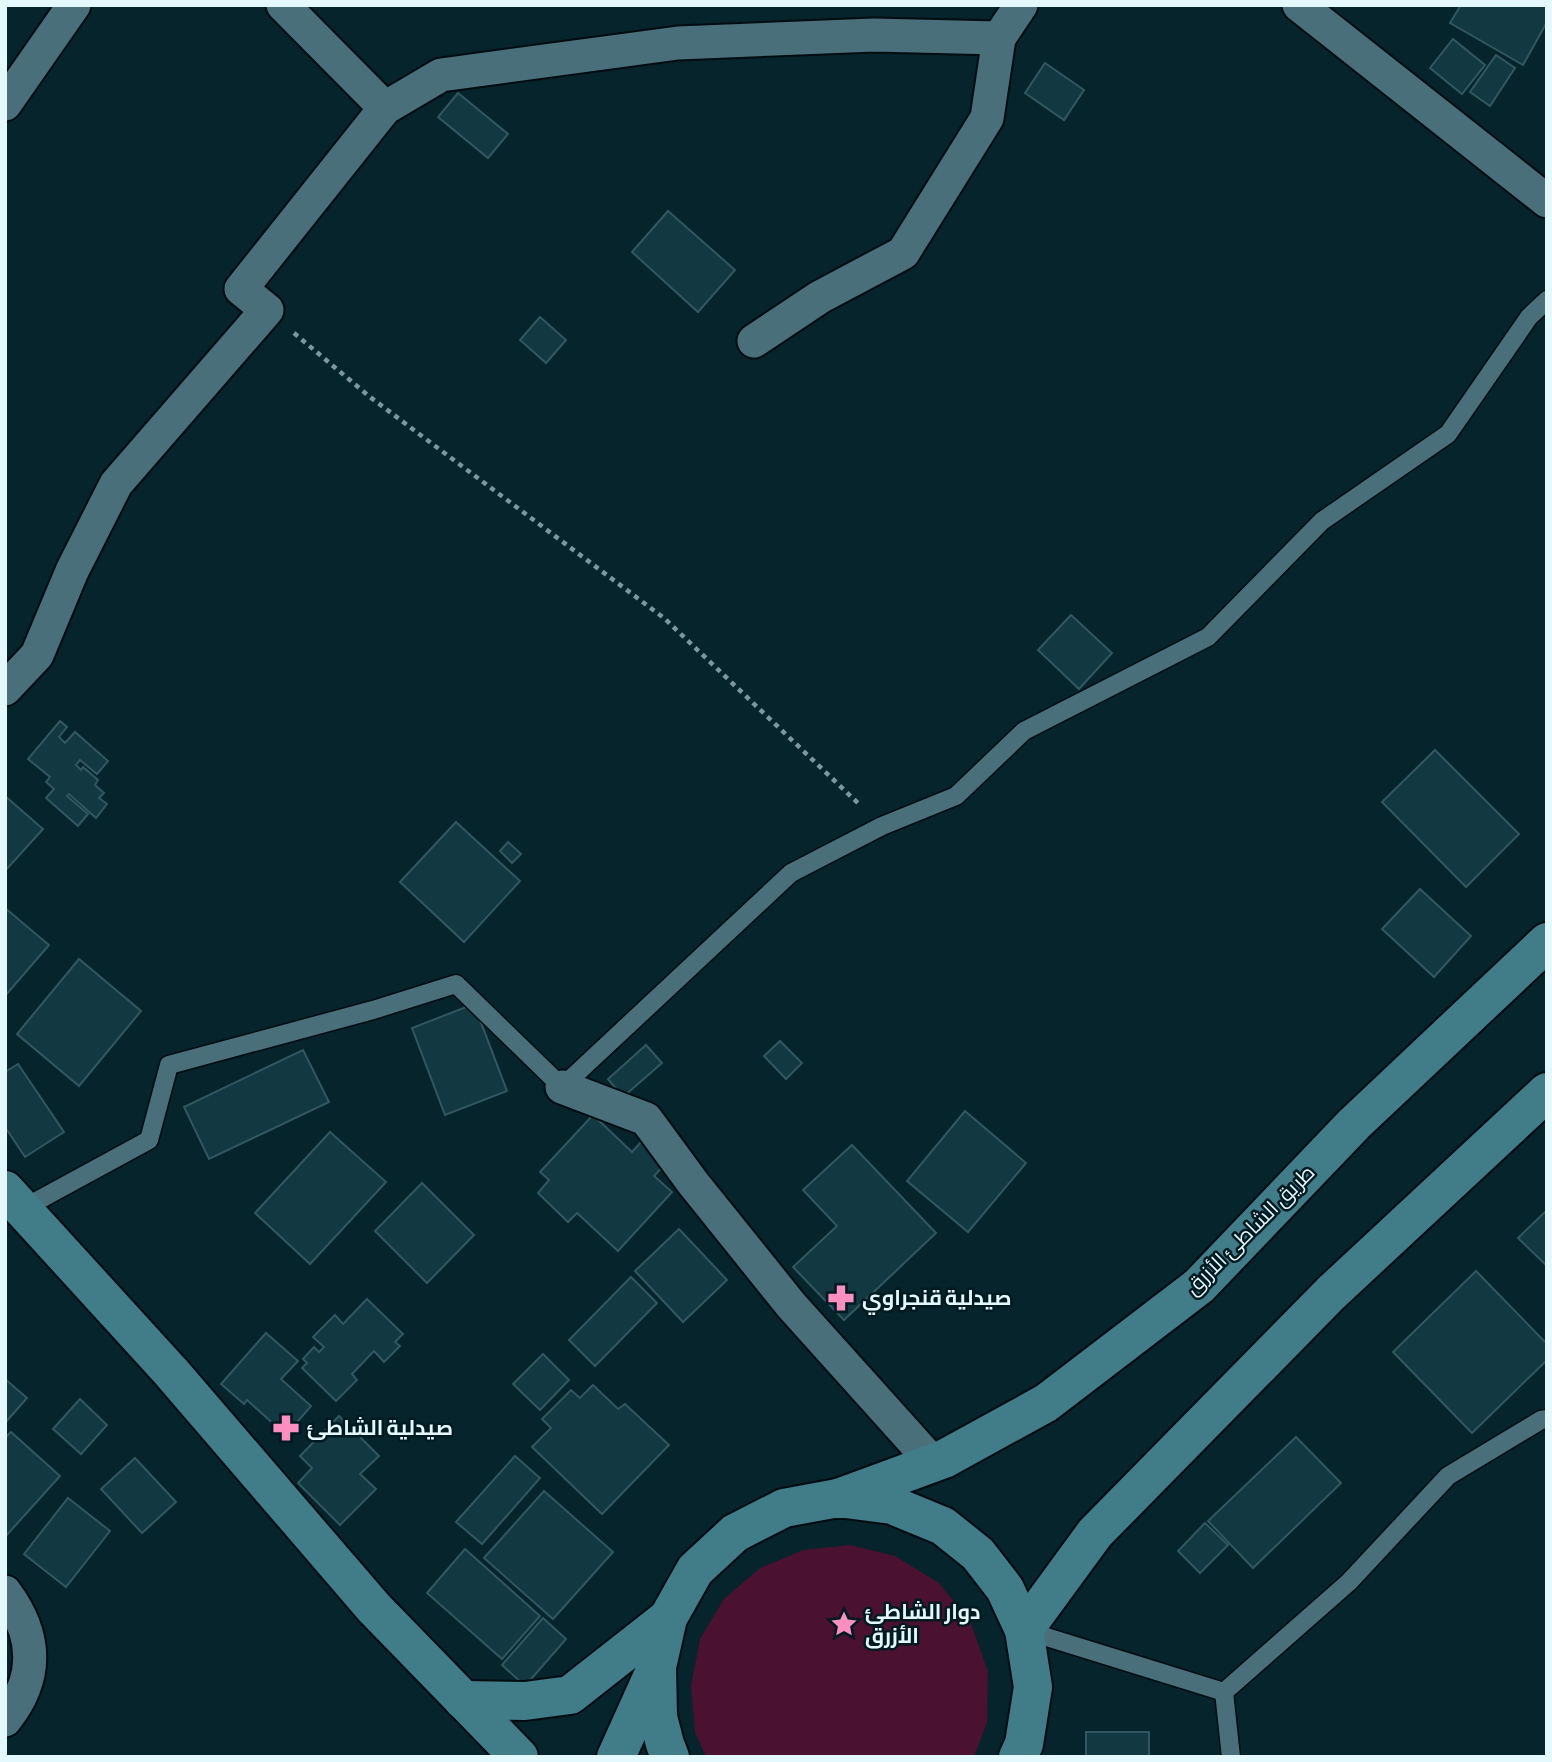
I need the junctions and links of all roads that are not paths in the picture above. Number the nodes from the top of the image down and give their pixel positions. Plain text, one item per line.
1 (74, 5) edge
2 (283, 5) edge
3 (1021, 5) edge
4 (1299, 5) edge
5 (999, 38) junction
6 (5, 104) edge
7 (385, 108) junction
8 (1547, 201) edge
9 (1547, 300) edge
10 (754, 341) dead end
11 (5, 689) edge
12 (1547, 942) edge
13 (562, 1087) junction
14 (1547, 1092) edge
15 (14, 1199) edge
16 (1547, 1419) edge
17 (933, 1463) junction
18 (838, 1498) junction
19 (5, 1592) edge
20 (668, 1618) junction
21 (1024, 1630) junction
22 (656, 1667) junction
23 (1224, 1692) junction
24 (463, 1700) junction
25 (5, 1720) edge
26 (519, 1757) edge
27 (616, 1757) edge
28 (670, 1757) edge
29 (1018, 1757) edge
30 (1231, 1757) edge

1 - 6 street
2 - 7 street
3 - 5 street
4 - 8 street
5 - 7 street
5 - 10 street
7 - 11 street
9 - 13 lane
12 - 17 main road, طريق الشاطئ الأزرق
13 - 15 lane
13 - 17 street
14 - 21 main road
15 - 24 main road
16 - 23 lane
17 - 18 main road, طريق الشاطئ الأزرق
18 - 20 main road
18 - 21 main road
19 - 25 street
20 - 22 main road
20 - 24 main road
21 - 23 lane
21 - 29 main road
22 - 27 main road
22 - 28 main road
23 - 30 lane
24 - 26 main road

